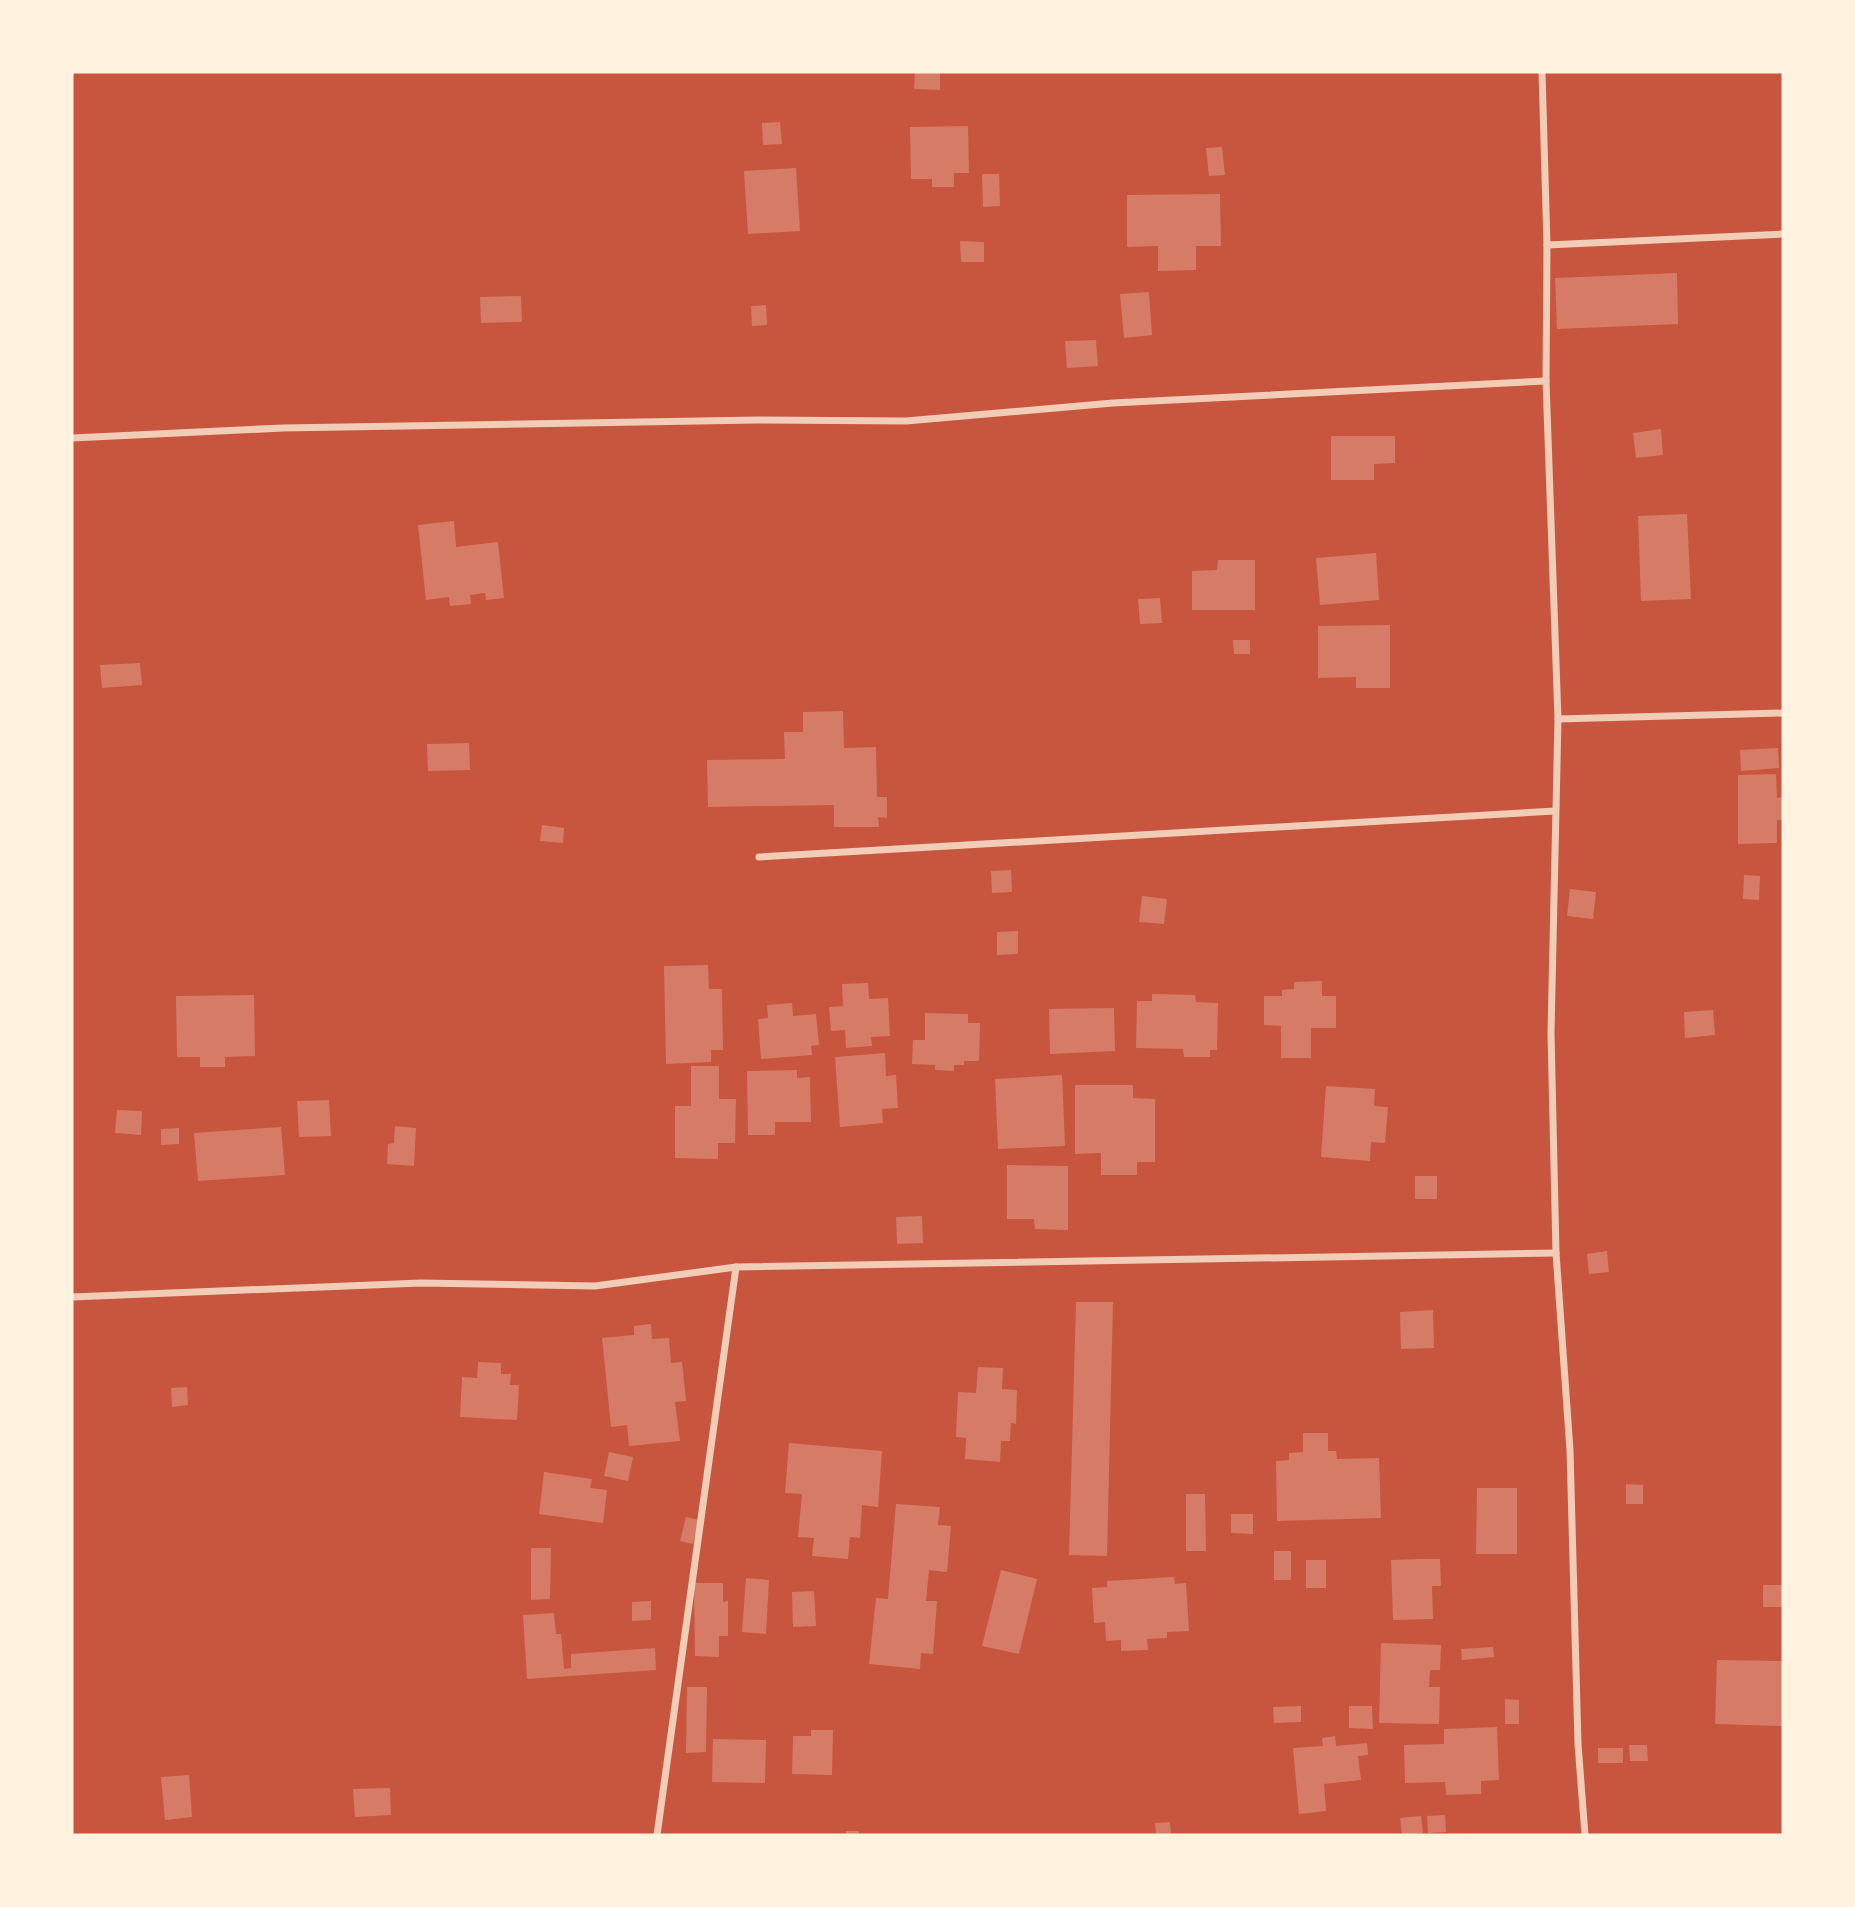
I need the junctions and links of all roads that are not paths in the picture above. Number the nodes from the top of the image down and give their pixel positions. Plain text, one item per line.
1 (1542, 72) edge
2 (1783, 234) edge
3 (1547, 245) junction
4 (1546, 382) junction
5 (72, 438) edge
6 (1783, 713) edge
7 (1558, 719) junction
8 (1555, 811) junction
9 (759, 857) dead end
10 (1556, 1253) junction
11 (736, 1267) junction
12 (72, 1297) edge
13 (657, 1835) edge
14 (1585, 1835) edge

1 - 3 street
2 - 3 street
3 - 4 street
4 - 5 street
4 - 7 street
6 - 7 street
7 - 8 street
8 - 9 street
8 - 10 street
10 - 11 street
10 - 14 street
11 - 12 street
11 - 13 street

